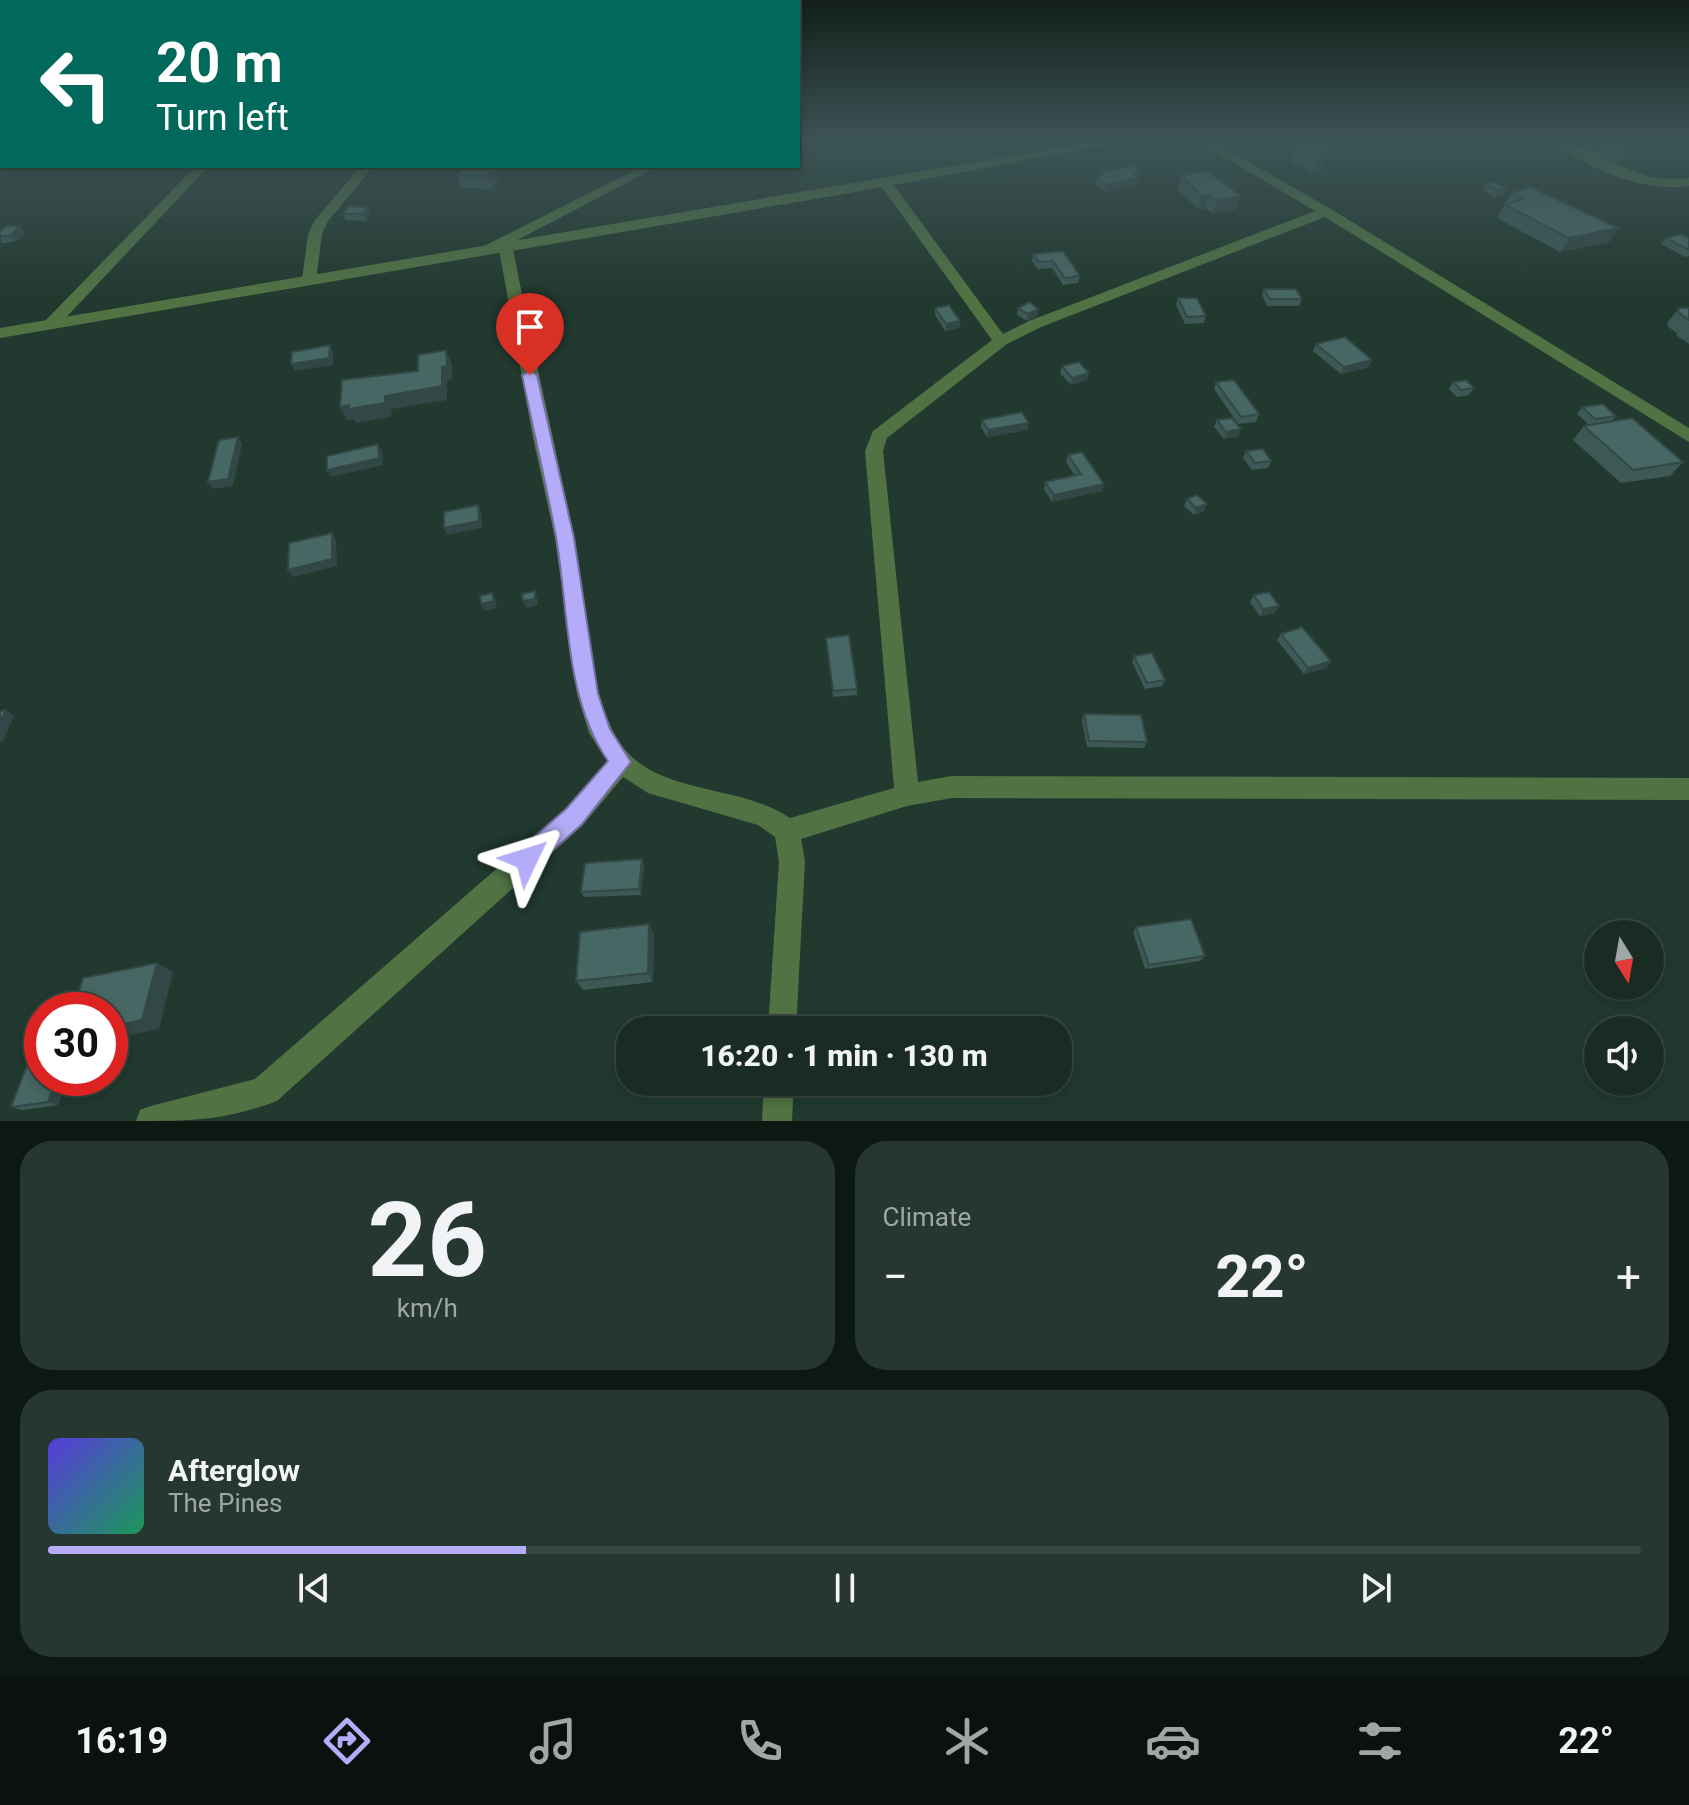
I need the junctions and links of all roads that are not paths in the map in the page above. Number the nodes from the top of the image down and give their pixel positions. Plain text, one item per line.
1 (176, 194) edge
2 (344, 194) edge
3 (598, 194) edge
4 (821, 194) edge
5 (893, 194) edge
6 (1295, 194) edge
7 (1326, 212) junction
8 (506, 250) junction
9 (481, 254) junction
10 (309, 280) junction
11 (51, 324) junction
12 (0, 333) edge
13 (1001, 341) junction
14 (1689, 436) edge
15 (621, 762) junction
16 (1689, 789) edge
17 (907, 795) junction
18 (787, 831) junction
19 (783, 1016) edge
20 (778, 1096) edge
21 (151, 1121) edge
22 (777, 1121) edge

1 - 11 street
2 - 10 street
3 - 9 street
4 - 8 street
5 - 13 street
6 - 7 street
7 - 13 street
7 - 14 street
8 - 9 street
8 - 15 street
9 - 10 street
10 - 11 street
11 - 12 street
13 - 17 street
15 - 18 street
15 - 21 street
16 - 17 street
17 - 18 street
18 - 19 street
20 - 22 street

